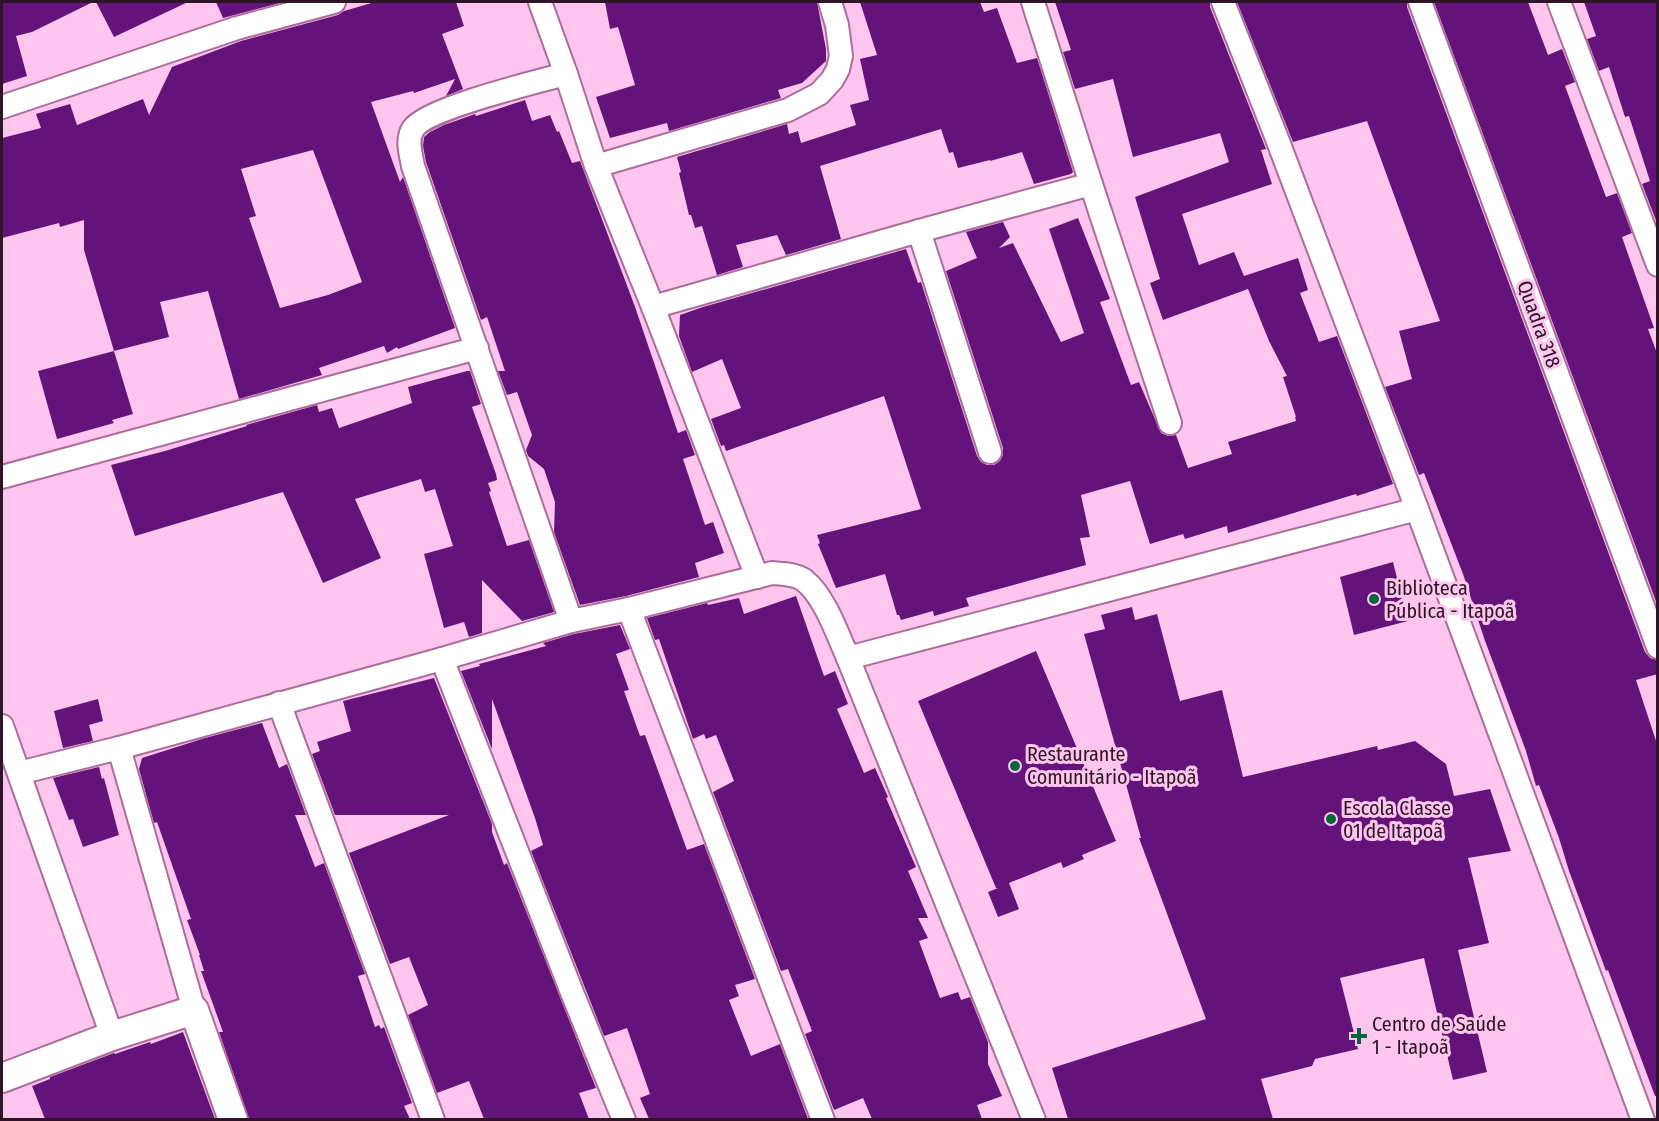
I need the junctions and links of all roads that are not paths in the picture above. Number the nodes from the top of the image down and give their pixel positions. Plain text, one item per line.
1 (334, 2) edge
2 (540, 2) edge
3 (830, 2) edge
4 (1033, 2) edge
5 (1223, 2) edge
6 (1419, 2) edge
7 (1559, 2) edge
8 (566, 74) junction
9 (2, 107) edge
10 (596, 166) junction
11 (1091, 184) junction
12 (919, 231) junction
13 (1658, 266) edge
14 (653, 307) junction
15 (477, 348) junction
16 (1170, 423) dead end
17 (990, 452) dead end
18 (2, 477) edge
19 (1417, 509) junction
20 (757, 577) junction
21 (629, 609) junction
22 (571, 621) junction
23 (1658, 647) edge
24 (848, 658) junction
25 (442, 659) junction
26 (279, 703) junction
27 (2, 726) edge
28 (119, 748) junction
29 (19, 773) junction
30 (194, 1010) junction
31 (112, 1036) junction
32 (2, 1078) edge
33 (233, 1119) edge
34 (433, 1119) edge
35 (624, 1119) edge
36 (823, 1119) edge
37 (1034, 1119) edge
38 (1643, 1119) edge

1 - 9 street
2 - 8 street
3 - 10 street
4 - 11 street
5 - 19 street
6 - 23 street, Quadra 318
7 - 13 street
8 - 10 street
8 - 15 street
10 - 14 street
11 - 12 street
11 - 16 street
12 - 14 street
12 - 17 street
14 - 20 street
15 - 18 street
15 - 22 street
19 - 24 street
19 - 38 street
20 - 21 street
20 - 24 street
21 - 22 street
21 - 36 street
22 - 25 street
24 - 37 street
25 - 26 street
25 - 35 street
26 - 28 street
26 - 34 street
27 - 29 street
28 - 29 street
28 - 30 street
29 - 31 street
30 - 31 street
30 - 33 street
31 - 32 street

